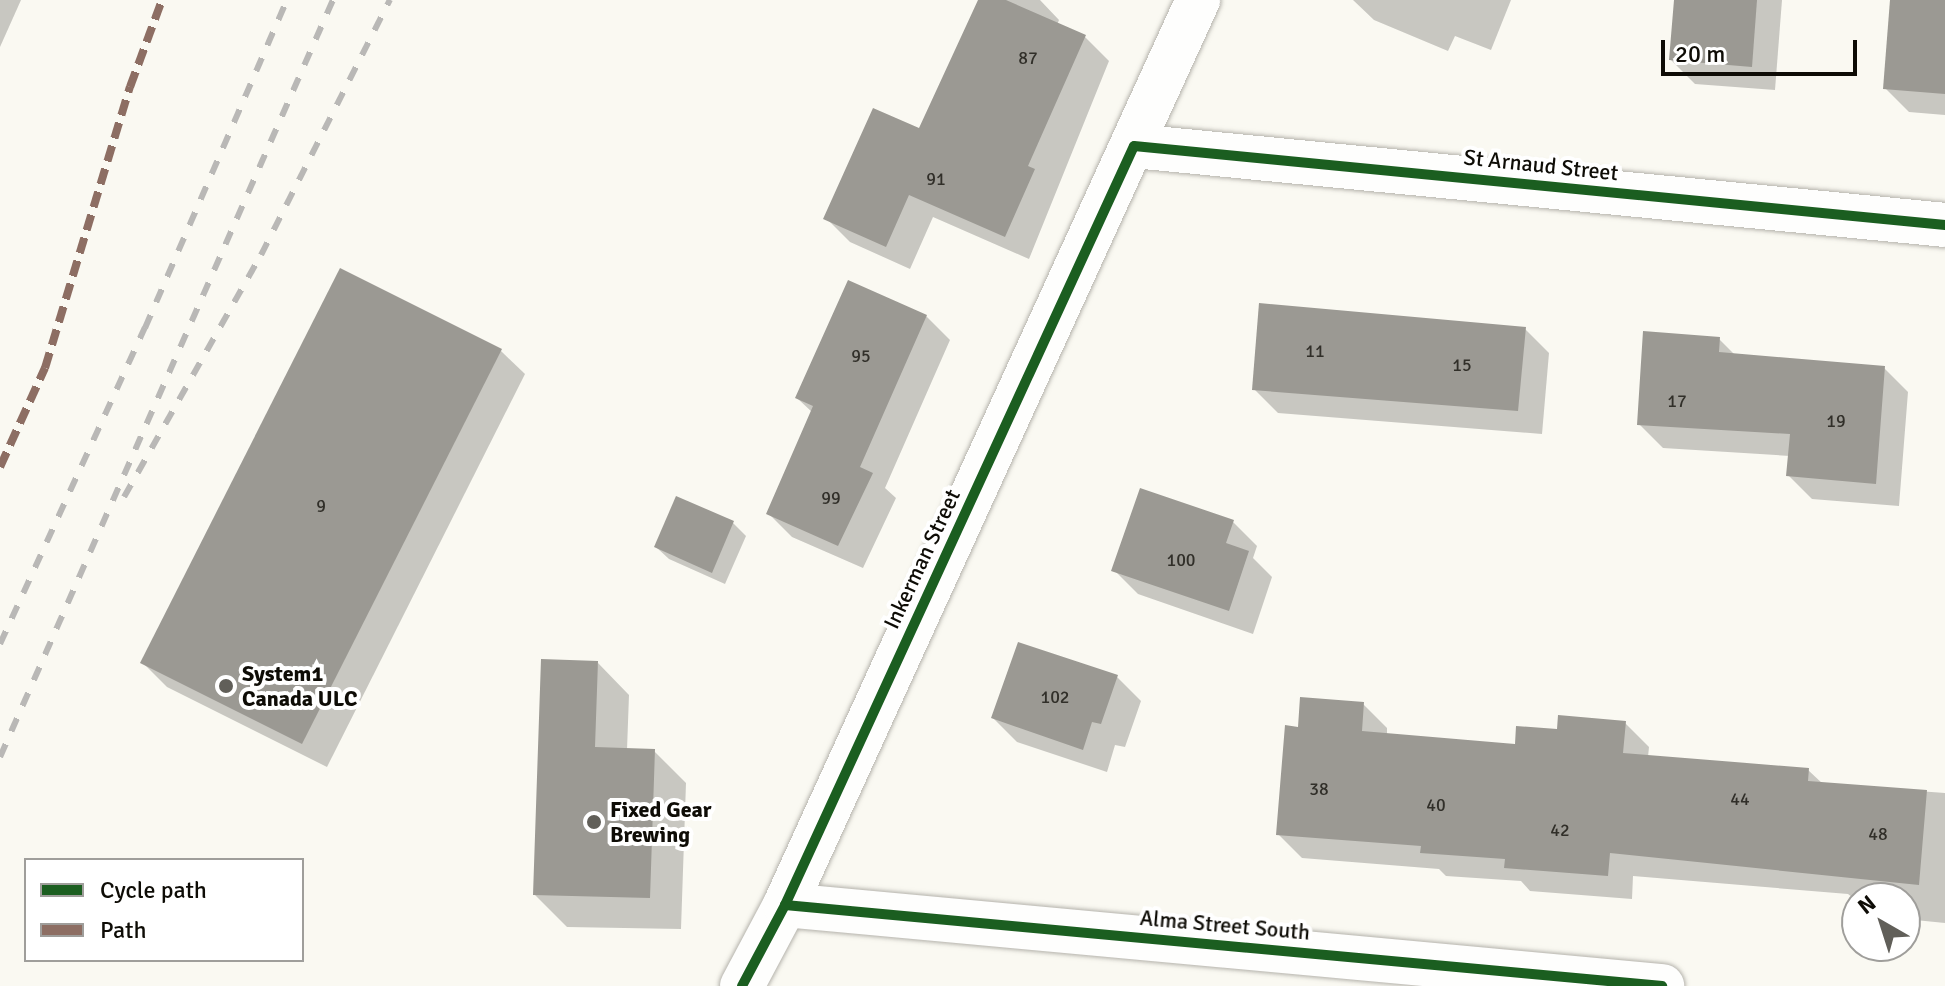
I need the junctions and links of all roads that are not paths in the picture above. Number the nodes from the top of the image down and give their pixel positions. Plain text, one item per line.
1 (1198, 0) edge
2 (1134, 146) junction
3 (1945, 225) edge
4 (785, 905) junction
5 (742, 986) edge
6 (1662, 986) edge

1 - 2 street, Inkerman Street
2 - 3 street, St Arnaud Street
2 - 4 street, Inkerman Street
4 - 5 street, Inkerman Street
4 - 6 street, Alma Street South

